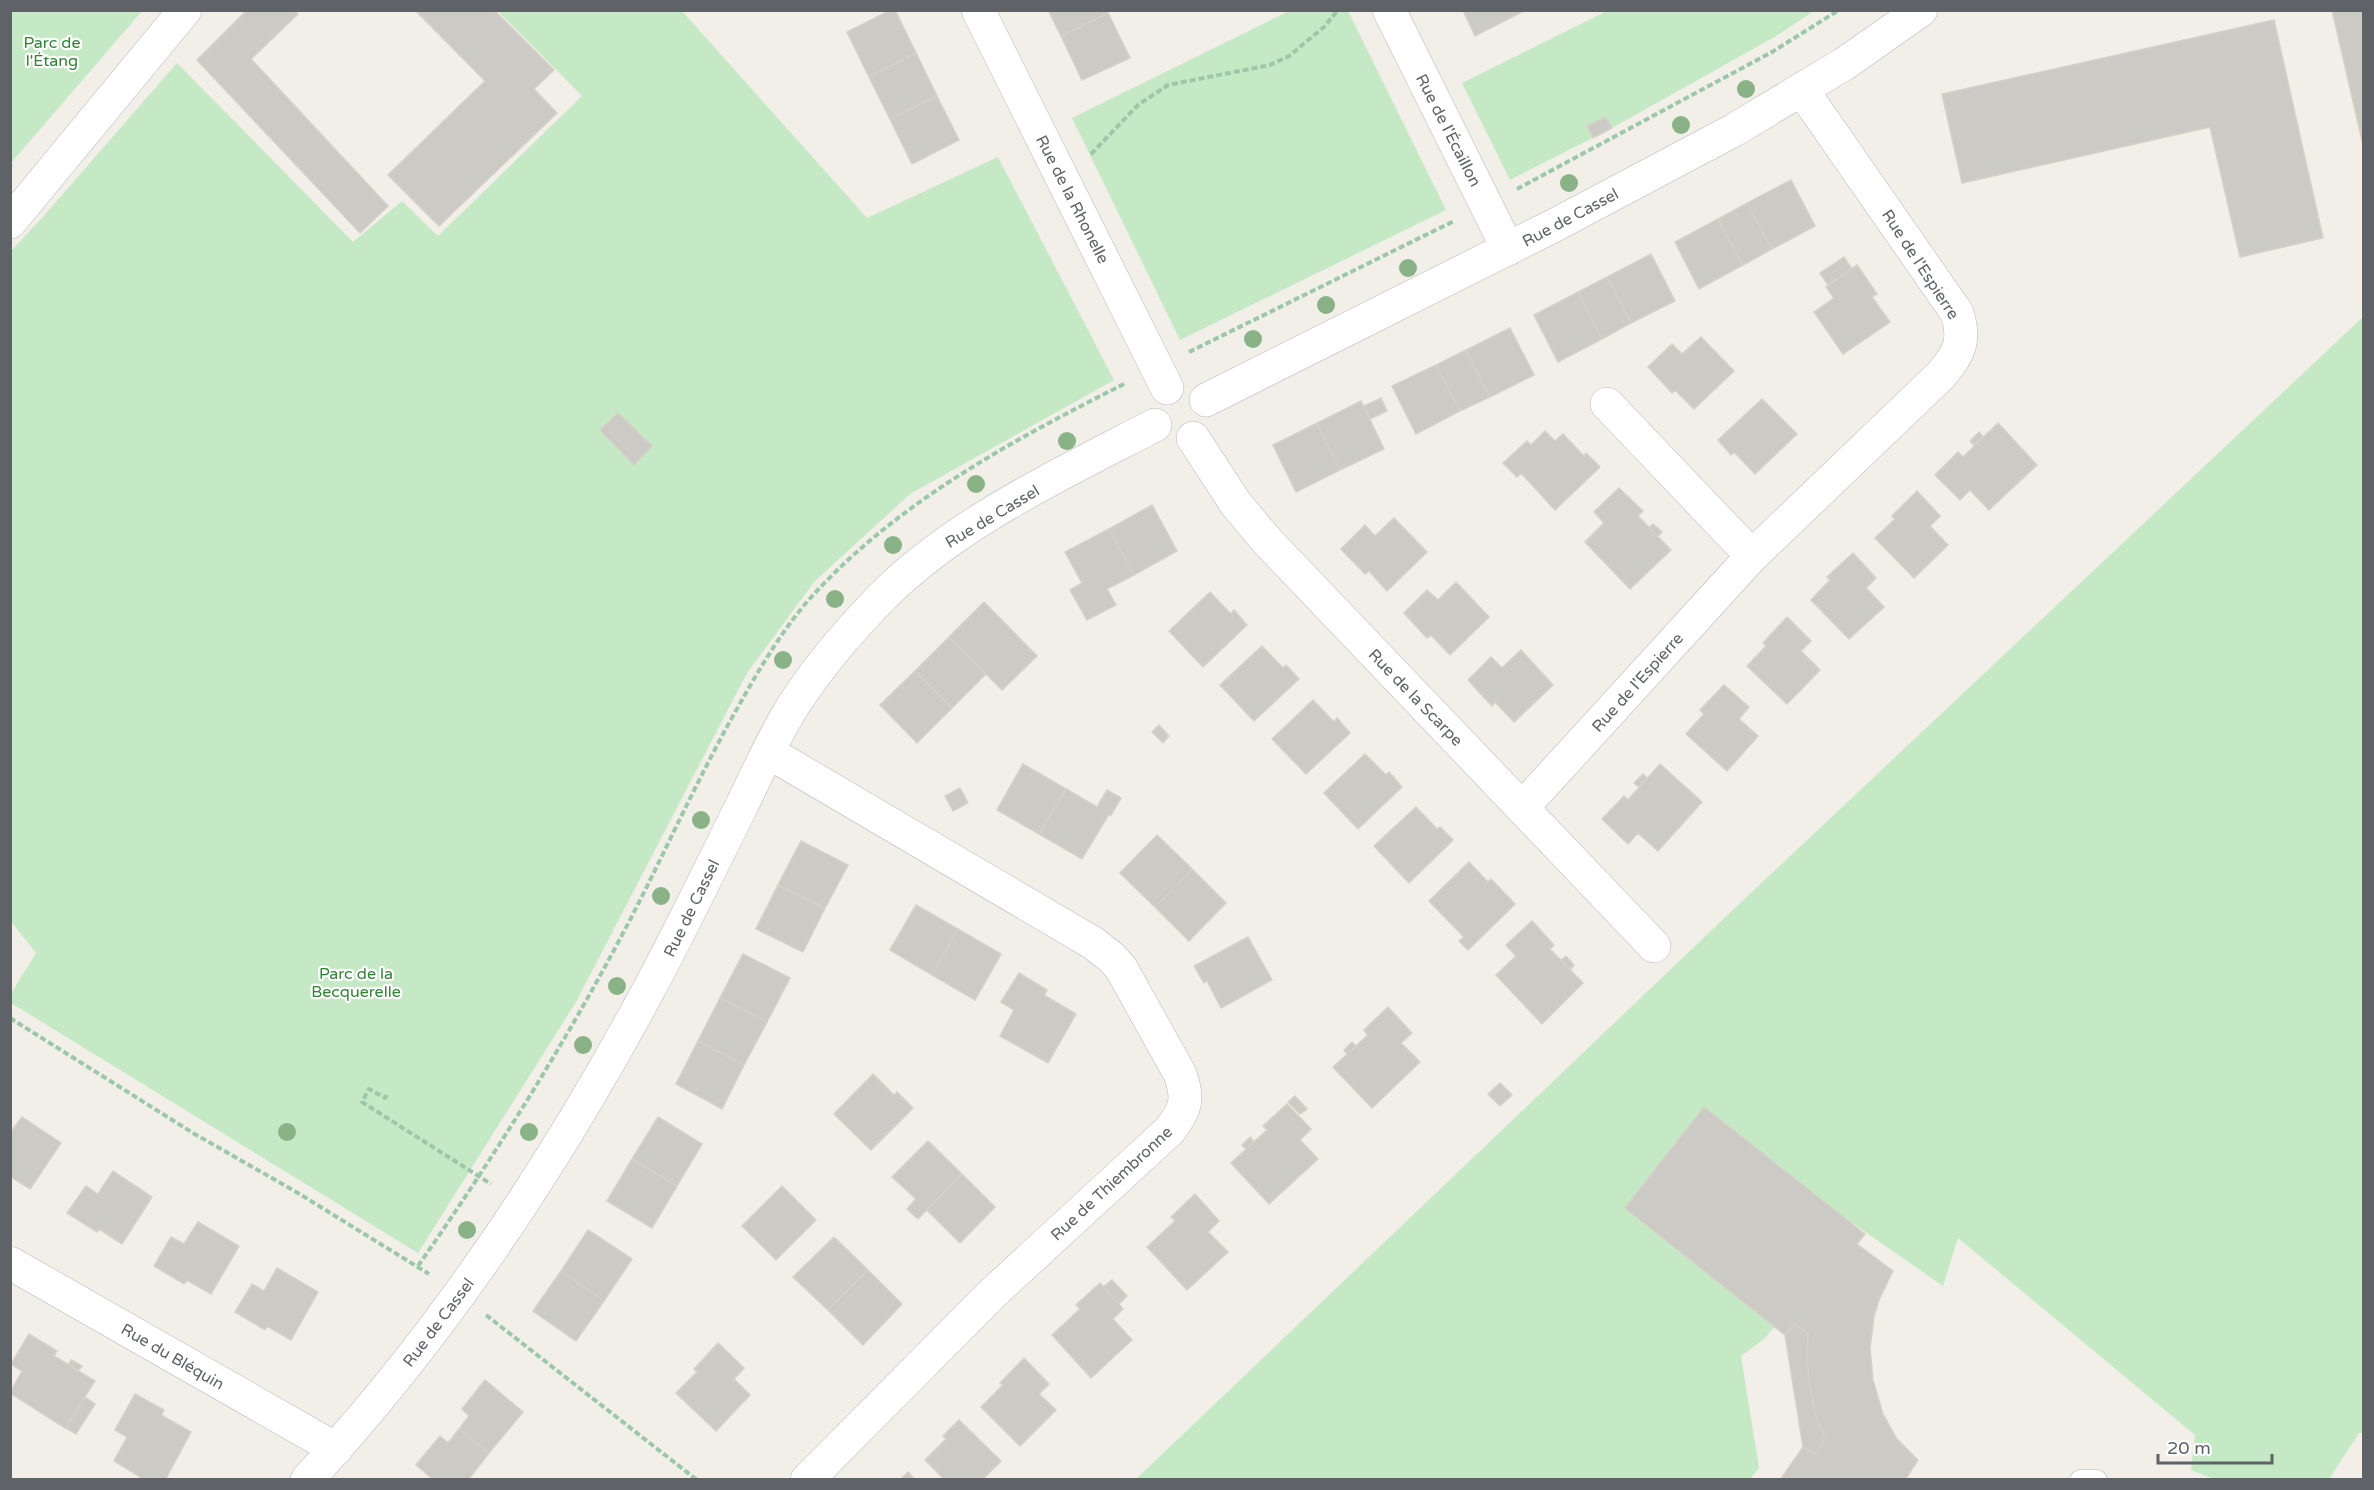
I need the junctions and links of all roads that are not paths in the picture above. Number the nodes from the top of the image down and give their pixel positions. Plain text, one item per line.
1 (185, 10) edge
2 (978, 10) edge
3 (1389, 10) edge
4 (1921, 10) edge
5 (1802, 90) junction
6 (10, 222) edge
7 (1508, 249) junction
8 (1162, 378) junction
9 (1206, 400) junction
10 (1607, 404) dead end
11 (1155, 425) junction
12 (1194, 438) junction
13 (1752, 556) junction
14 (768, 752) junction
15 (1522, 808) junction
16 (1654, 946) dead end
17 (10, 1263) edge
18 (336, 1449) junction
19 (307, 1479) edge
20 (807, 1479) edge
21 (2080, 1479) edge
22 (2097, 1479) edge

1 - 6 street
2 - 8 street, Rue de la Rhonelle
3 - 7 street, Rue de l'Écaillon
4 - 5 street, Rue de Cassel
5 - 7 street, Rue de Cassel
5 - 13 street, Rue de l'Espierre
7 - 9 street, Rue de Cassel
8 - 9 street
8 - 11 street
9 - 12 street
10 - 13 street
11 - 12 street
11 - 14 street, Rue de Cassel
12 - 15 street, Rue de la Scarpe
13 - 15 street, Rue de l'Espierre
14 - 18 street, Rue de Cassel
14 - 20 street, Rue de Thiembronne
15 - 16 street, Rue de la Scarpe
17 - 18 street, Rue du Bléquin
18 - 19 street, Rue de Cassel
21 - 22 lane

